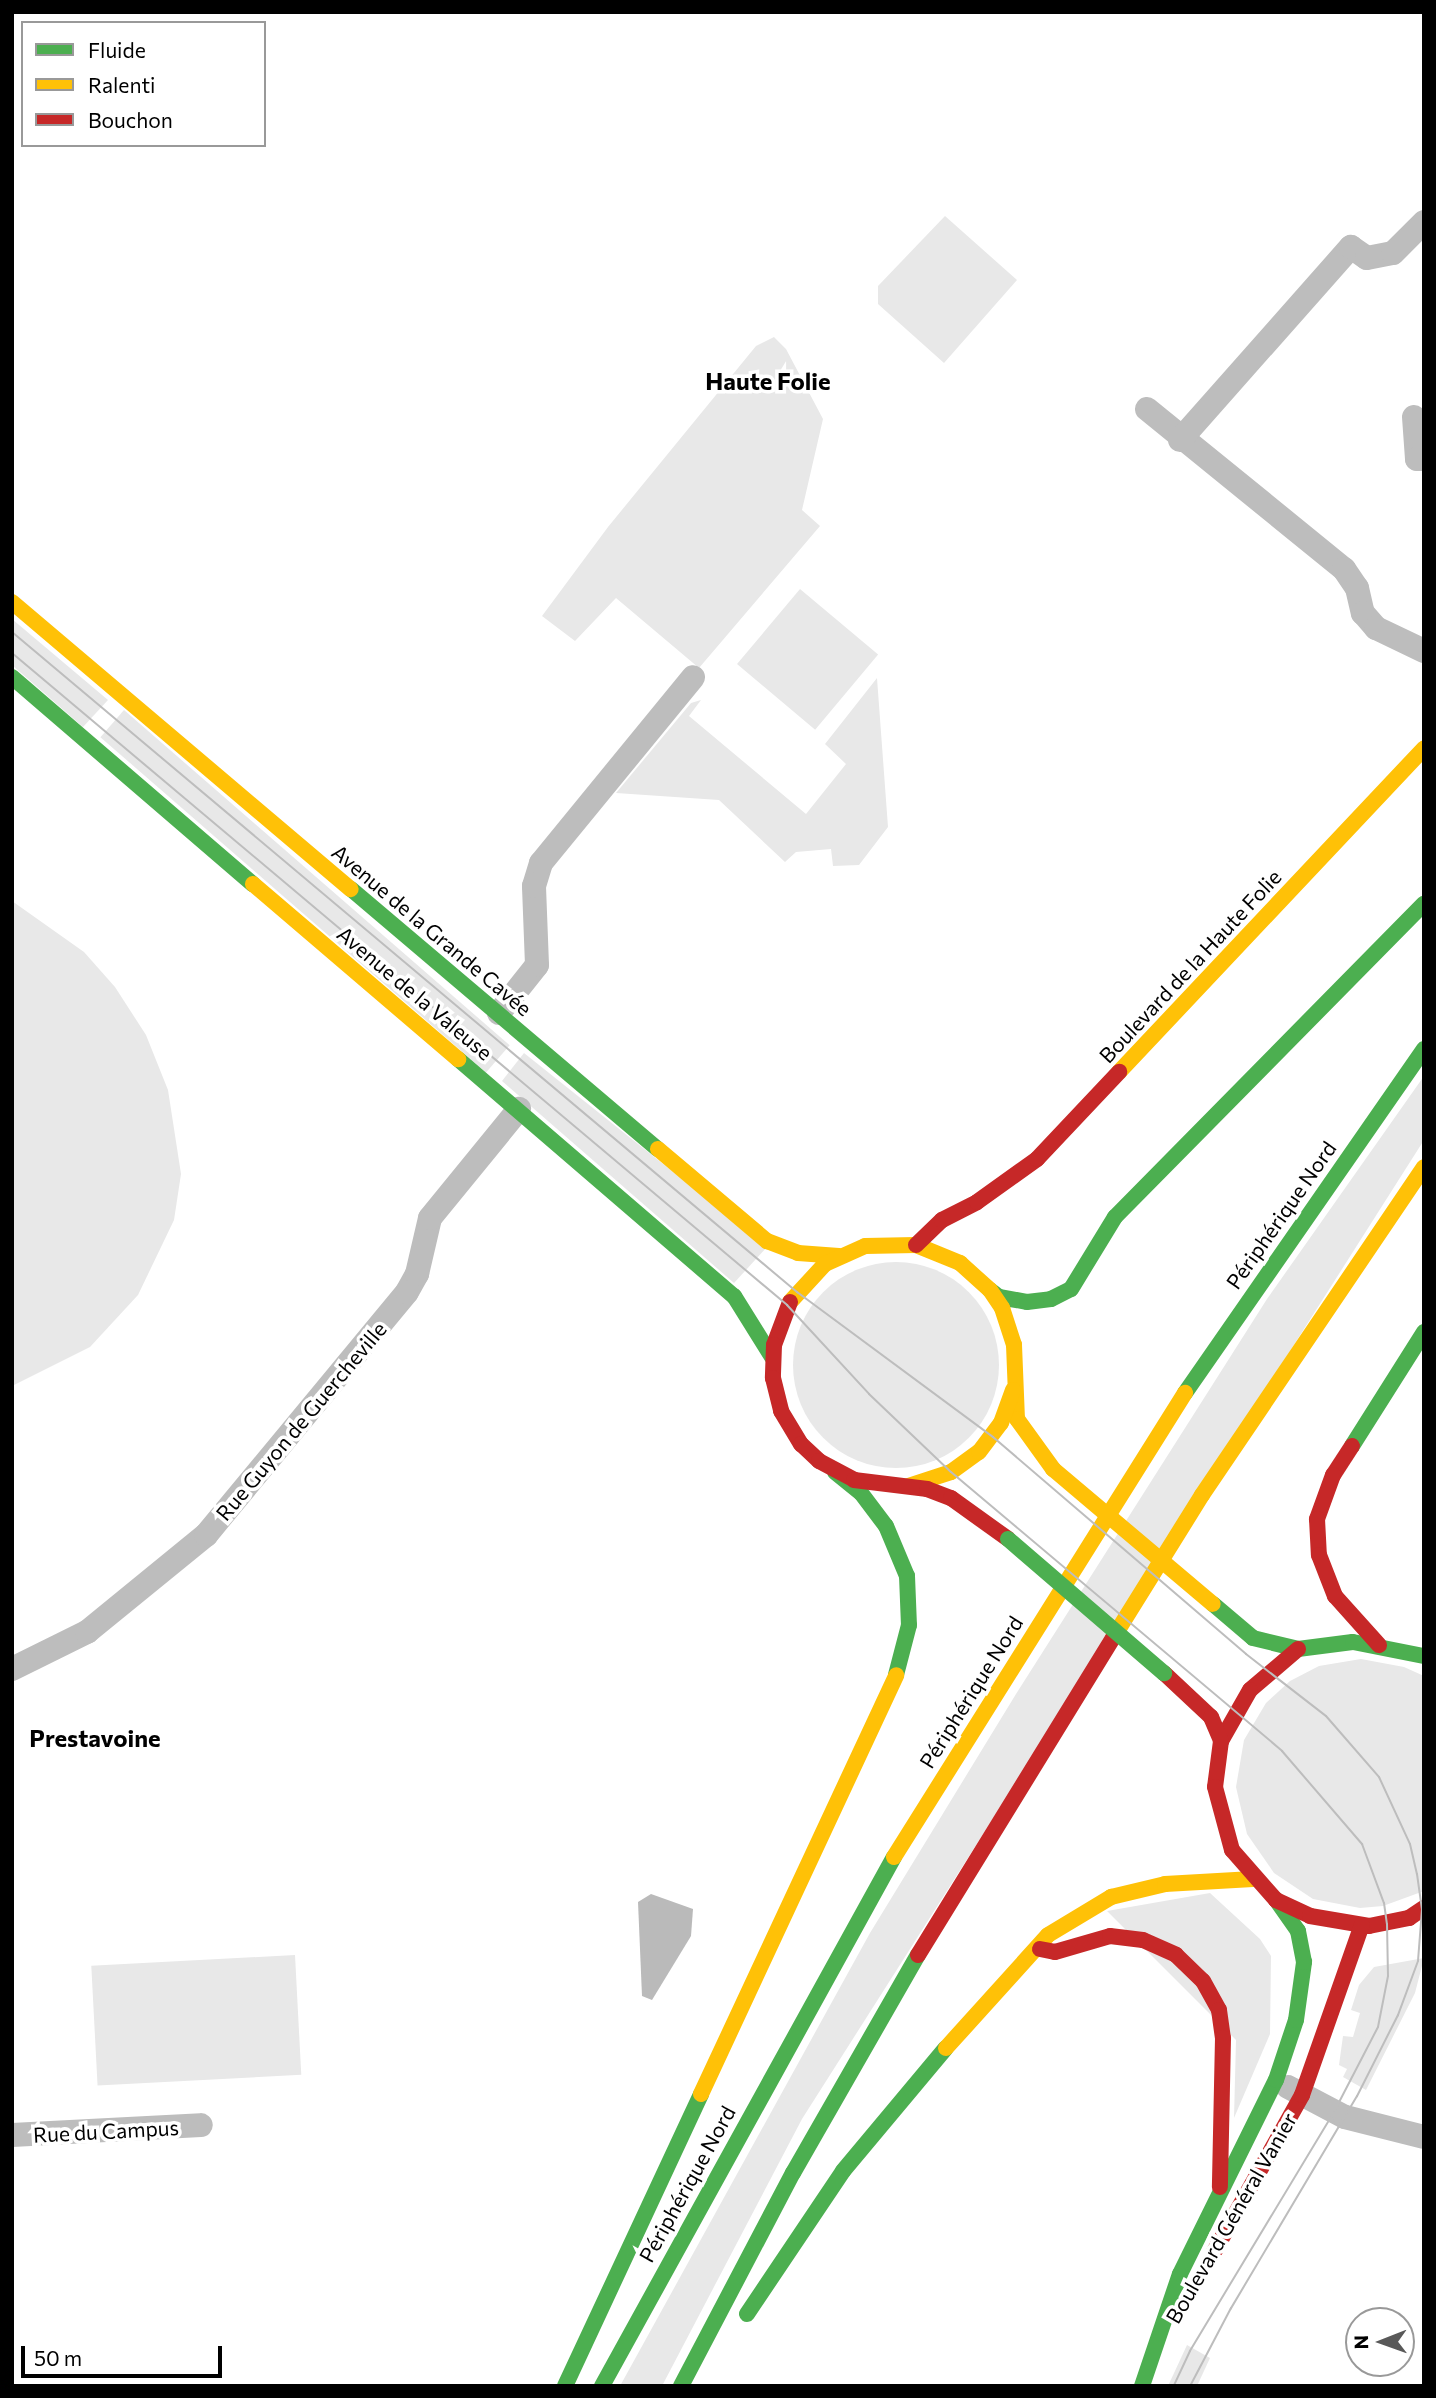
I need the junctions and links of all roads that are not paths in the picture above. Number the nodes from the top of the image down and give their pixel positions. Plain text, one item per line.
1 (1424, 222) edge
2 (1147, 409) dead end
3 (1414, 417) dead end
4 (1180, 440) junction
5 (1424, 459) edge
6 (12, 603) edge
7 (1424, 651) edge
8 (12, 677) edge
9 (693, 677) dead end
10 (1424, 748) edge
11 (1424, 904) edge
12 (499, 1013) junction
13 (1424, 1049) edge
14 (519, 1109) junction
15 (1424, 1167) edge
16 (977, 1202) junction
17 (972, 1223) dead end
18 (916, 1245) junction
19 (969, 1246) dead end
20 (839, 1256) junction
21 (969, 1269) junction
22 (990, 1290) junction
23 (1424, 1332) edge
24 (772, 1357) junction
25 (1013, 1390) junction
26 (835, 1472) junction
27 (908, 1486) junction
28 (1379, 1645) junction
29 (1298, 1648) junction
30 (1424, 1656) edge
31 (12, 1669) edge
32 (1221, 1741) junction
33 (904, 1839) junction
34 (871, 1861) dead end
35 (1253, 1879) junction
36 (1276, 1900) junction
37 (1424, 1908) edge
38 (1362, 1925) junction
39 (1035, 1949) junction
40 (1289, 2088) junction
41 (201, 2125) dead end
42 (12, 2135) edge
43 (1424, 2137) edge
44 (1220, 2187) junction
45 (640, 2266) dead end
46 (739, 2327) dead end
47 (1158, 2341) junction
48 (723, 2345) dead end
49 (691, 2368) junction
50 (565, 2386) edge
51 (574, 2386) edge
52 (602, 2386) edge
53 (681, 2386) edge
54 (1142, 2386) edge

1 - 4 street
2 - 4 street
3 - 5 street
4 - 7 street
6 - 12 main road, Avenue de la Grande Cavée
8 - 14 main road, Avenue de la Valeuse
9 - 12 street
10 - 16 main road, Boulevard de la Haute Folie
11 - 22 main road
12 - 20 main road, Avenue de la Grande Cavée
13 - 33 main road, Périphérique Nord
14 - 24 main road, Avenue de la Valeuse
14 - 31 street, Rue Guyon de Guercheville
15 - 49 main road
16 - 17 main road
16 - 18 main road, Boulevard de la Haute Folie
18 - 20 main road
18 - 21 main road
19 - 21 main road
20 - 24 main road
21 - 22 main road
22 - 25 main road
23 - 28 main road
24 - 26 main road
25 - 27 main road
25 - 29 main road, bridge
26 - 27 main road
26 - 50 main road
27 - 32 main road, bridge
28 - 29 main road
28 - 30 main road
29 - 32 main road
32 - 35 main road
33 - 34 main road
33 - 52 main road, Périphérique Nord
35 - 36 main road
35 - 39 main road
36 - 38 main road
36 - 40 main road, Boulevard Général Vanier
37 - 38 main road
38 - 40 main road, Boulevard Général Vanier
39 - 44 main road
39 - 46 main road
40 - 43 street, Boulevard Général Vanier
40 - 44 main road, Boulevard Général Vanier
40 - 47 main road, Boulevard Général Vanier
41 - 42 street, Rue du Campus
44 - 47 main road, Boulevard Général Vanier
45 - 51 main road
47 - 54 main road, Boulevard Général Vanier
48 - 49 main road
49 - 53 main road

